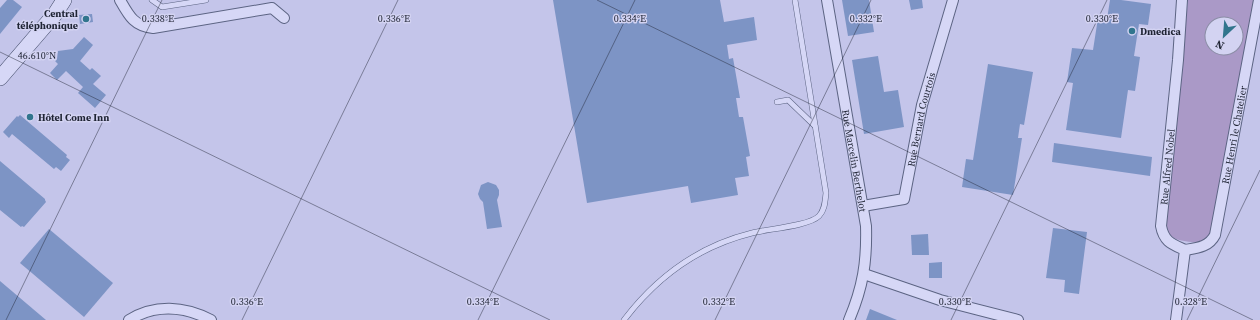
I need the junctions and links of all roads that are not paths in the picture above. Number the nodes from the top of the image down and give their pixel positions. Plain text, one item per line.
1 (64, 0) edge
2 (120, 0) edge
3 (152, 0) edge
4 (206, 0) edge
5 (795, 0) edge
6 (827, 0) edge
7 (953, 0) edge
8 (1182, 0) edge
9 (1259, 0) edge
10 (272, 4) edge
11 (284, 18) dead end
12 (1, 73) edge
13 (776, 102) dead end
14 (815, 126) junction
15 (863, 206) junction
16 (1185, 250) junction
17 (864, 274) junction
18 (132, 318) edge
19 (211, 320) edge
20 (624, 320) edge
21 (849, 320) edge
22 (1018, 320) edge
23 (1176, 320) edge

1 - 12 main road
2 - 10 street
3 - 4 lane
5 - 14 lane
6 - 15 street, Rue Marcelin Berthelot
7 - 15 street, Rue Bernard Courtois
8 - 16 street, Rue Alfred Nobel
9 - 16 street, Rue Henri le Chatelier
10 - 11 street
13 - 14 lane
14 - 20 lane
15 - 17 street, Rue Marcelin Berthelot
16 - 23 street
17 - 21 street, Rue Marcelin Berthelot
17 - 22 street
18 - 19 street

